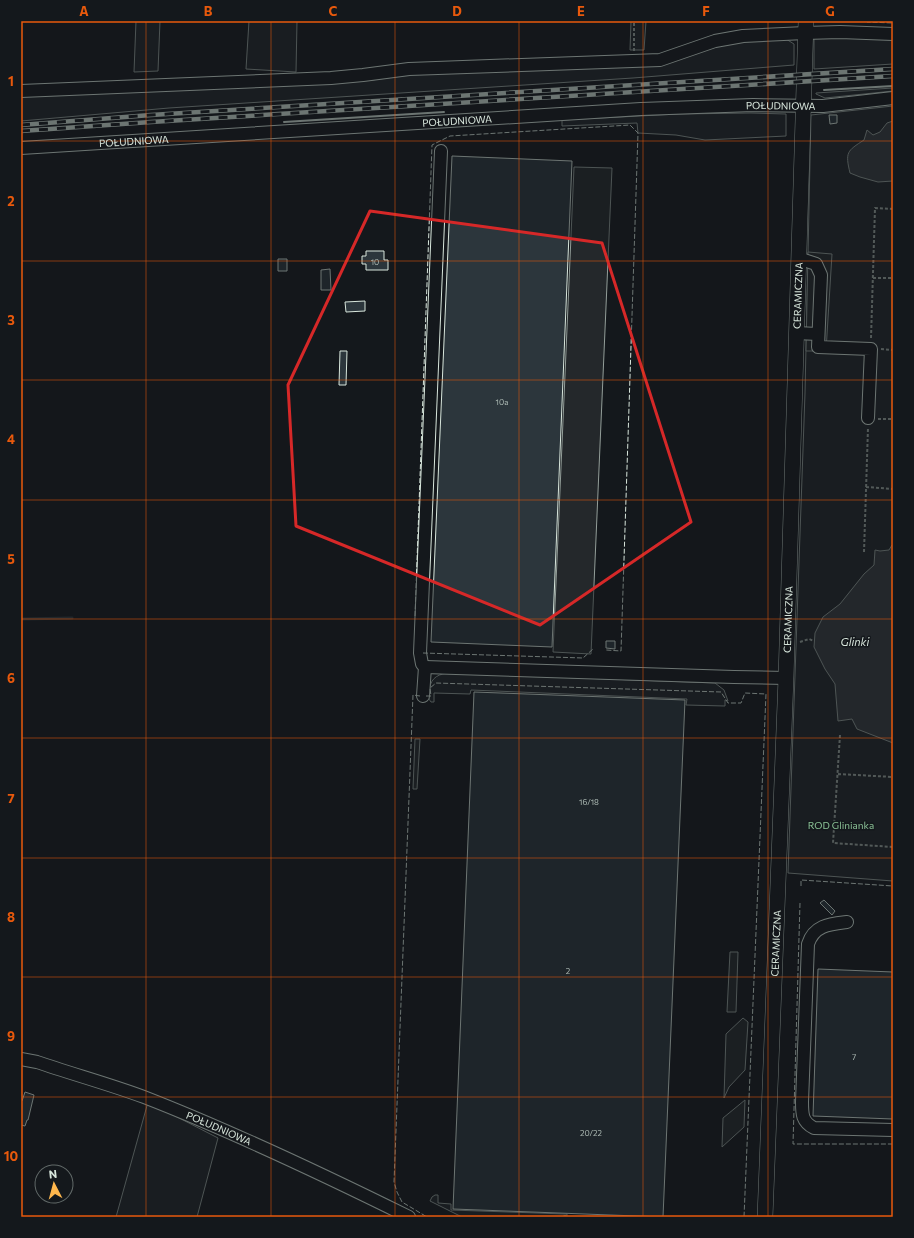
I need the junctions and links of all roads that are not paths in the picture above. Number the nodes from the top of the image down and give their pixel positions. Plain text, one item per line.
1 (806, 27) edge
2 (893, 34) edge
3 (21, 91) edge
4 (893, 98) edge
5 (803, 106) junction
6 (21, 148) edge
7 (441, 151) dead end
8 (798, 258) junction
9 (796, 333) junction
10 (818, 334) junction
11 (868, 418) road end
12 (425, 667) junction
13 (786, 678) junction
14 (423, 696) dead end
15 (847, 922) dead end
16 (21, 1059) edge
17 (893, 1130) edge
18 (409, 1217) edge
19 (766, 1217) edge

1 - 2 street
1 - 3 street
1 - 5 main road, CERAMICZNA
4 - 5 street, POŁUDNIOWA
5 - 6 street, POŁUDNIOWA
5 - 8 main road, CERAMICZNA
7 - 12 street
8 - 9 main road, CERAMICZNA
8 - 10 street
9 - 10 street
9 - 13 main road, CERAMICZNA
10 - 11 street
12 - 13 street
12 - 14 street
13 - 19 main road, CERAMICZNA
15 - 17 street
16 - 18 street, POŁUDNIOWA

